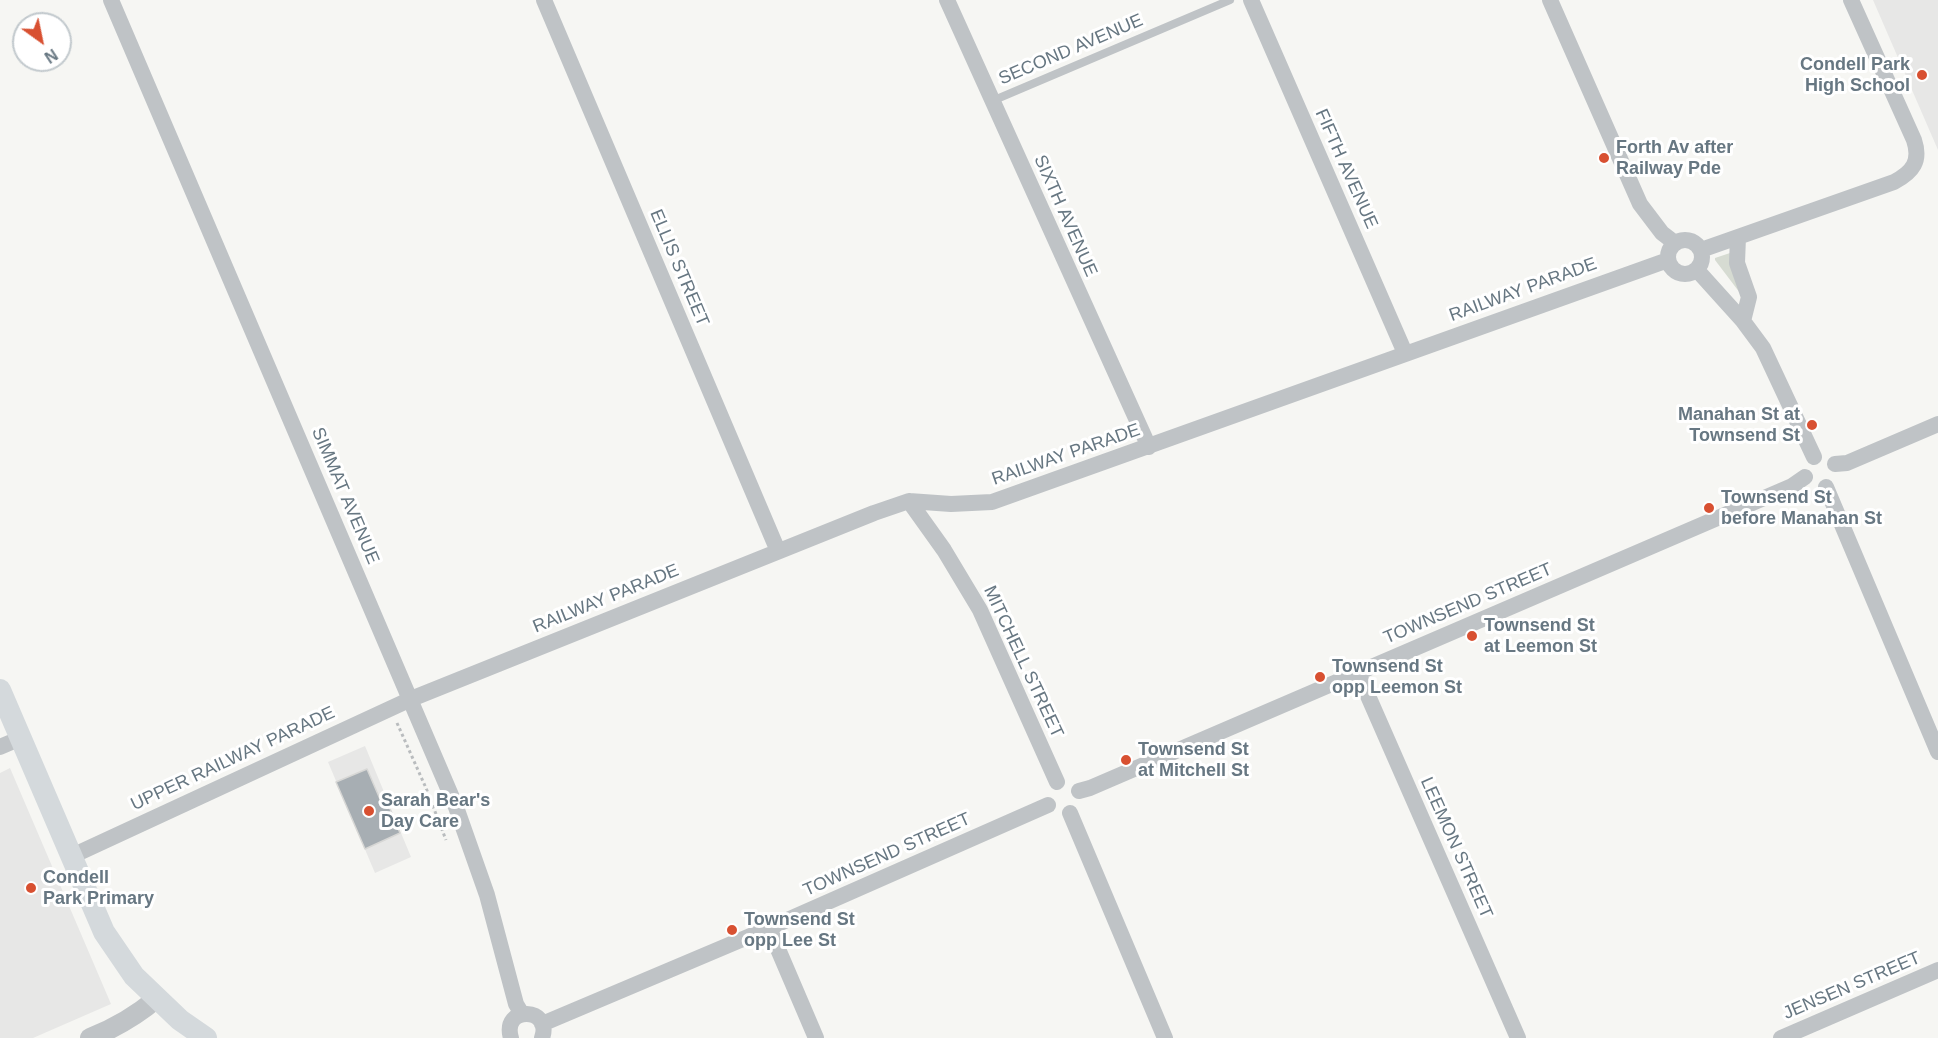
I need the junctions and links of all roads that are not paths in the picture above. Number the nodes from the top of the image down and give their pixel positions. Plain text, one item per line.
1 (111, 0) edge
2 (544, 0) edge
3 (947, 0) edge
4 (1230, 0) edge
5 (1251, 0) edge
6 (1550, 0) edge
7 (1851, 0) edge
8 (992, 101) junction
9 (1738, 237) junction
10 (1675, 243) junction
11 (1701, 250) junction
12 (1668, 260) junction
13 (1696, 270) junction
14 (1743, 321) junction
15 (1405, 353) junction
16 (1938, 424) edge
17 (1149, 447) junction
18 (1814, 457) junction
19 (1835, 464) junction
20 (1805, 477) junction
21 (1826, 487) junction
22 (909, 501) junction
23 (778, 551) junction
24 (1358, 672) junction
25 (0, 690) edge
26 (411, 699) junction
27 (10, 743) edge
28 (1938, 752) edge
29 (1057, 782) junction
30 (1079, 791) junction
31 (1048, 805) junction
32 (1070, 813) junction
33 (72, 855) junction
34 (769, 928) junction
35 (1938, 970) edge
36 (156, 999) junction
37 (522, 1014) junction
38 (542, 1031) edge
39 (90, 1038) edge
40 (206, 1038) edge
41 (511, 1038) edge
42 (816, 1038) edge
43 (1165, 1038) edge
44 (1518, 1038) edge
45 (1781, 1038) edge

1 - 26 street, SIMMAT AVENUE
2 - 23 street, ELLIS STREET
3 - 8 street, SIXTH AVENUE
4 - 8 lane, SECOND AVENUE
5 - 15 street, FIFTH AVENUE
6 - 10 street
7 - 9 street
8 - 17 street, SIXTH AVENUE
9 - 11 street
9 - 14 street
10 - 11 street
10 - 12 street
11 - 13 street
12 - 13 street
12 - 15 street, RAILWAY PARADE
13 - 14 street
14 - 18 street
15 - 17 street, RAILWAY PARADE
16 - 19 street
17 - 22 street, RAILWAY PARADE
18 - 19 street
18 - 20 street
19 - 21 street
20 - 21 street
20 - 24 street, TOWNSEND STREET
21 - 28 street
22 - 23 street, RAILWAY PARADE
22 - 29 street, MITCHELL STREET
23 - 26 street, RAILWAY PARADE
24 - 30 street, TOWNSEND STREET
24 - 44 street, LEEMON STREET
25 - 27 main road
26 - 33 street, UPPER RAILWAY PARADE
26 - 37 street, SIMMAT AVENUE
27 - 33 main road
29 - 30 street
29 - 31 street
30 - 32 street
31 - 32 street
31 - 34 street, TOWNSEND STREET
32 - 43 street
33 - 36 main road
34 - 38 street, TOWNSEND STREET
34 - 42 street
35 - 45 street, JENSEN STREET
36 - 39 street
36 - 40 main road
37 - 38 street
37 - 41 street

